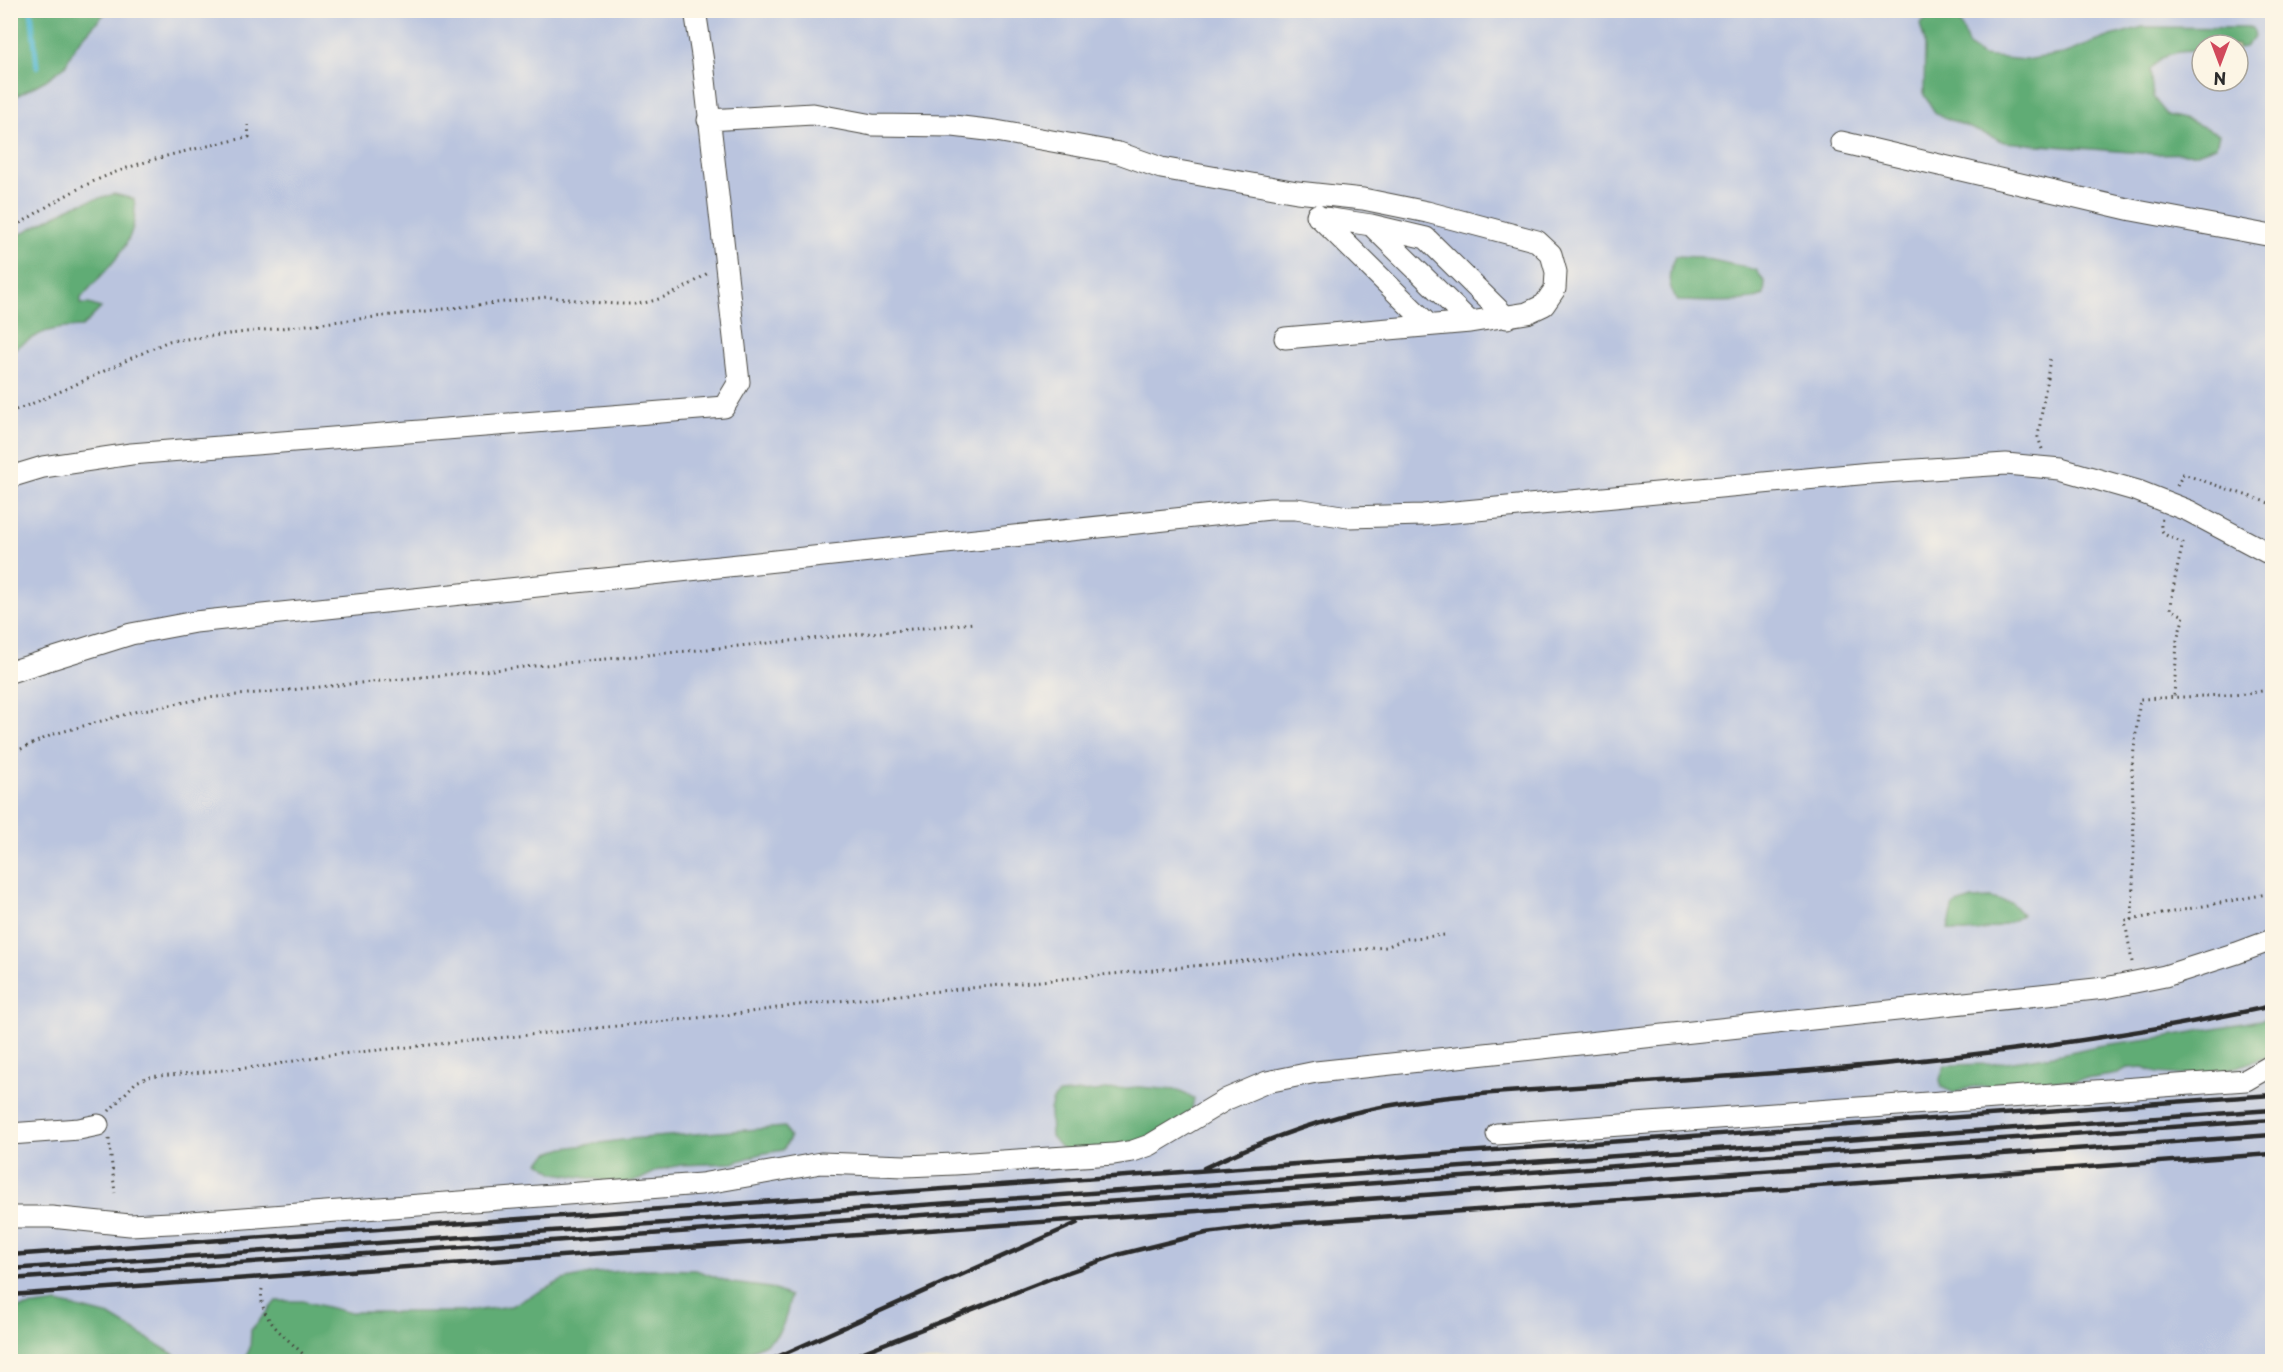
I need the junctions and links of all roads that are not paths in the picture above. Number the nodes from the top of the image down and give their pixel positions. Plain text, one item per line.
1 (695, 10) edge
2 (708, 120) junction
3 (1841, 142) dead end
4 (1297, 192) junction
5 (1318, 217) junction
6 (1371, 225) junction
7 (2272, 236) edge
8 (1507, 318) junction
9 (1470, 322) junction
10 (1429, 325) junction
11 (1285, 338) dead end
12 (10, 477) edge
13 (2272, 555) edge
14 (10, 672) edge
15 (2272, 940) edge
16 (2272, 1065) edge
17 (98, 1125) road end
18 (10, 1134) edge
19 (1497, 1134) dead end
20 (10, 1217) edge

1 - 2 lane
2 - 4 lane
2 - 12 lane
3 - 7 lane
4 - 5 lane
4 - 8 lane
5 - 6 lane
5 - 10 lane
6 - 8 lane
6 - 9 lane
8 - 9 lane
9 - 10 lane
10 - 11 lane
13 - 14 lane
15 - 20 lane
16 - 19 lane
17 - 18 lane

